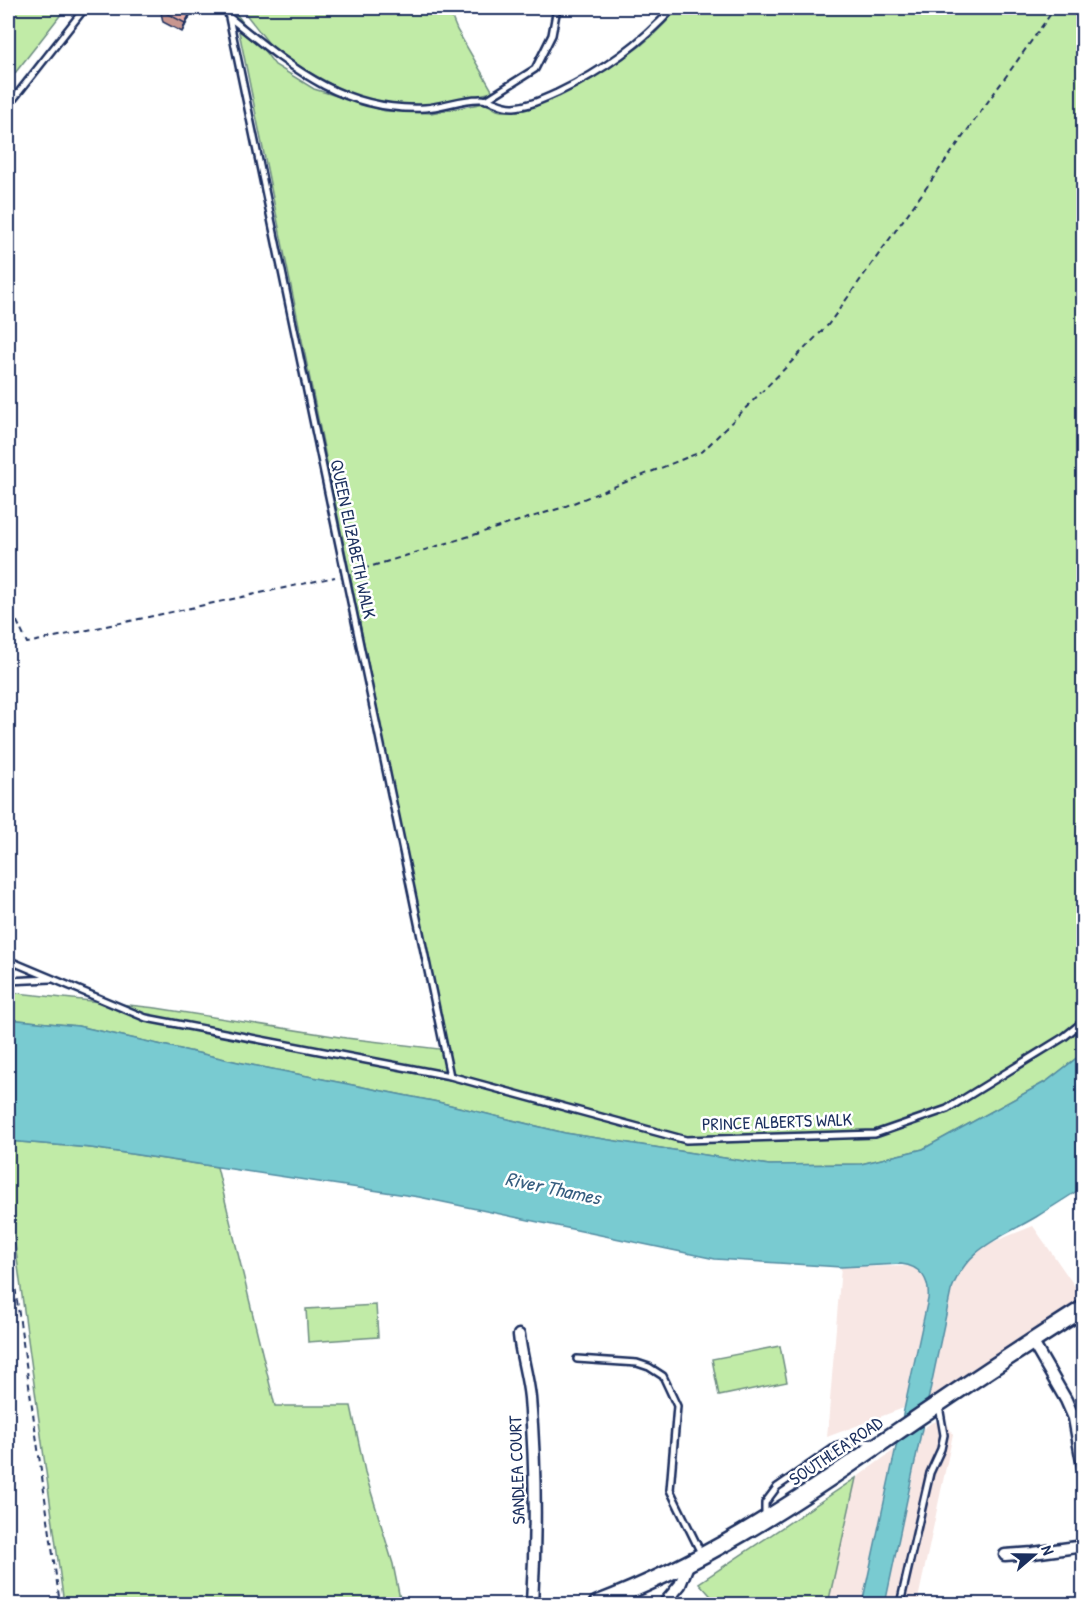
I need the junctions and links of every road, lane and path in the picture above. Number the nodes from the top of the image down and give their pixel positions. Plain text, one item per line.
1 (85, 8) edge
2 (227, 8) edge
3 (557, 8) edge
4 (673, 8) edge
5 (1055, 8) edge
6 (229, 17) junction
7 (486, 100) junction
8 (8, 106) edge
9 (346, 575) junction
10 (8, 602) edge
11 (8, 960) edge
12 (53, 979) junction
13 (8, 981) edge
14 (1083, 1021) edge
15 (450, 1076) junction
16 (8, 1237) edge
17 (1083, 1308) edge
18 (519, 1335) dead end
19 (1032, 1341) junction
20 (577, 1359) dead end
21 (936, 1407) junction
22 (880, 1444) junction
23 (1083, 1473) edge
24 (766, 1520) junction
25 (1083, 1546) edge
26 (1005, 1555) dead end
27 (703, 1556) junction
28 (688, 1565) junction
29 (60, 1605) edge
30 (532, 1605) edge
31 (597, 1605) edge
32 (663, 1605) edge
33 (900, 1605) edge

1 - 8 lane
2 - 6 lane, QUEEN ELIZABETH WALK
3 - 7 lane
4 - 7 lane
5 - 9 path
6 - 7 lane
6 - 9 lane, QUEEN ELIZABETH WALK
9 - 10 path
9 - 15 lane, QUEEN ELIZABETH WALK
11 - 12 lane, PRINCE ALBERTS WALK
12 - 13 lane
12 - 15 lane, PRINCE ALBERTS WALK
14 - 15 lane, PRINCE ALBERTS WALK
16 - 29 path
17 - 19 main road, SOUTHLEA ROAD
18 - 30 street, SANDLEA COURT
19 - 21 main road, SOUTHLEA ROAD
19 - 23 street
20 - 27 lane
21 - 22 main road, SOUTHLEA ROAD
21 - 33 lane
22 - 24 main road, SOUTHLEA ROAD
22 - 24 lane
24 - 27 main road, SOUTHLEA ROAD
25 - 26 street
27 - 28 main road, SOUTHLEA ROAD
28 - 31 main road, SOUTHLEA ROAD
28 - 32 street

